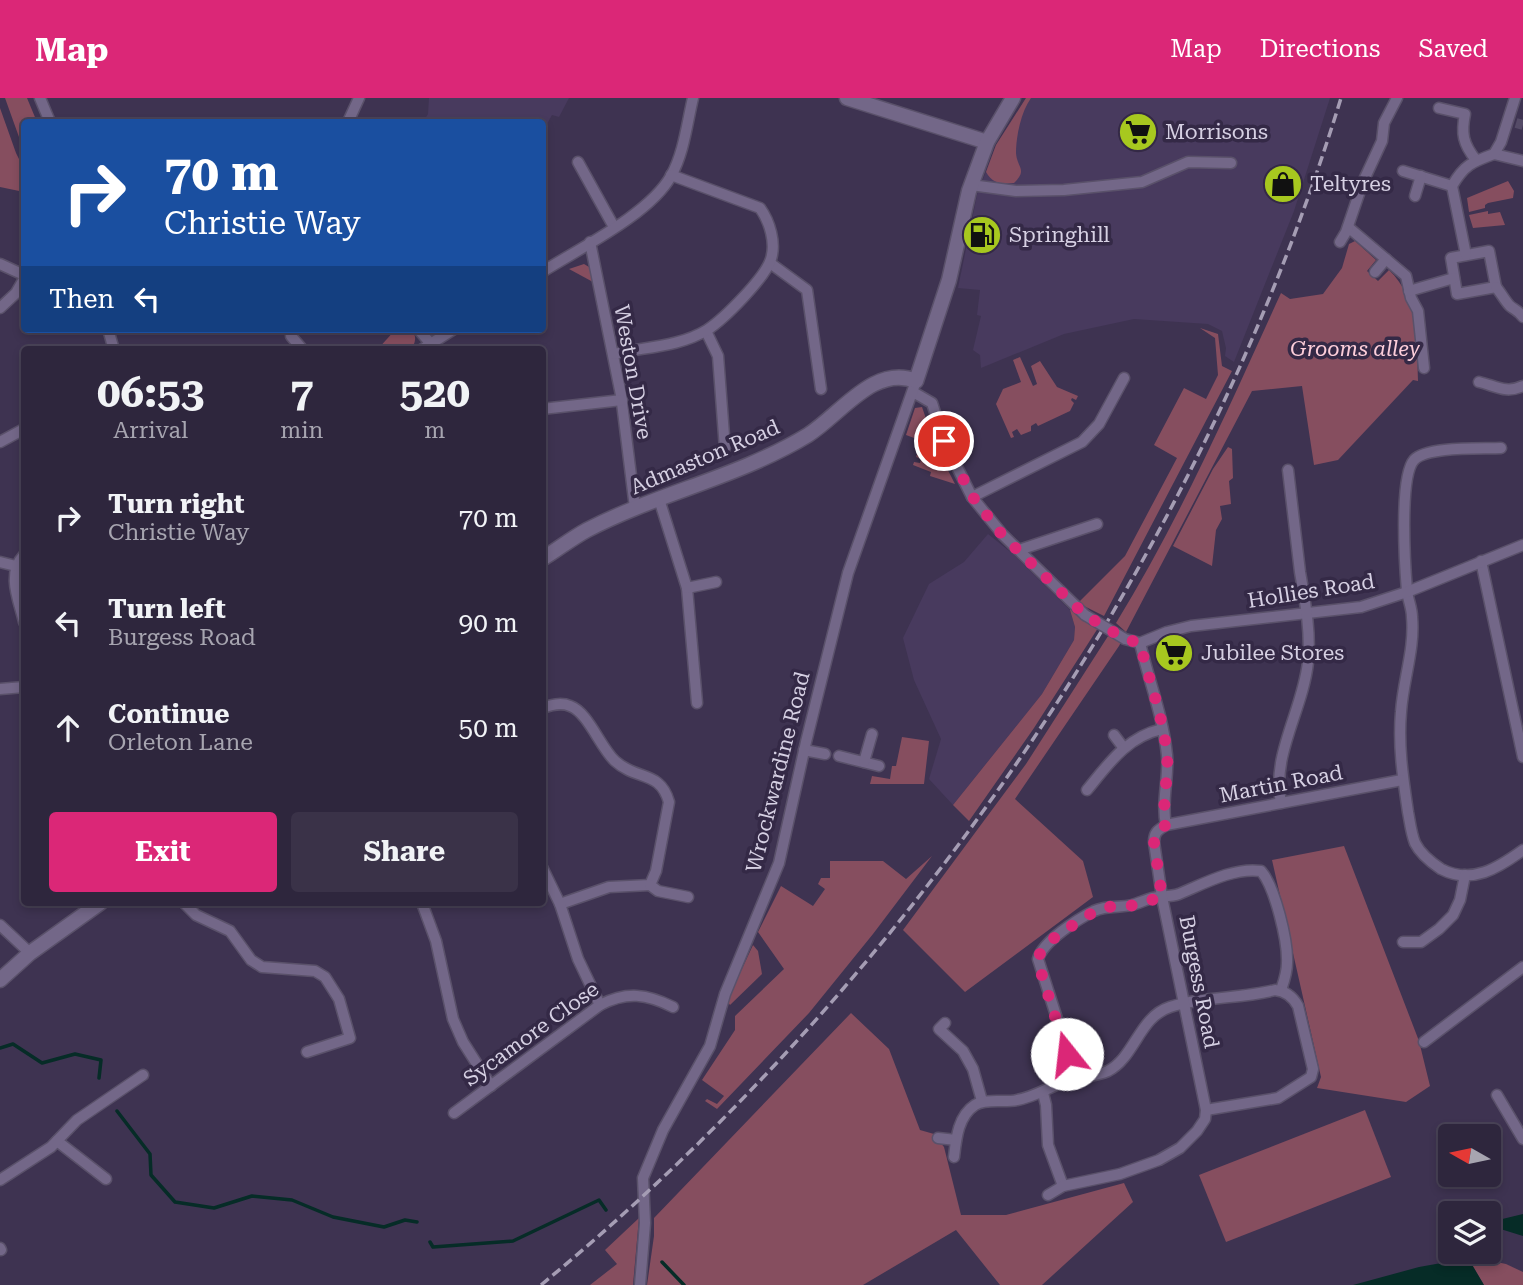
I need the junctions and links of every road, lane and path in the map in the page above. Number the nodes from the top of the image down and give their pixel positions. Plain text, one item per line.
1 (40, 98) edge
2 (359, 98) edge
3 (693, 98) edge
4 (847, 98) edge
5 (1013, 98) edge
6 (1397, 98) edge
7 (1515, 98) edge
8 (889, 105) edge
9 (1439, 108) dead end
10 (49, 119) edge
11 (349, 119) edge
12 (987, 142) junction
13 (1494, 154) junction
14 (1476, 160) junction
15 (1523, 161) edge
16 (578, 162) dead end
17 (1231, 163) dead end
18 (1403, 171) dead end
19 (671, 175) junction
20 (1421, 176) junction
21 (971, 185) junction
22 (1452, 186) junction
23 (1415, 196) dead end
24 (614, 227) junction
25 (1348, 227) junction
26 (590, 242) junction
27 (1340, 242) dead end
28 (1466, 255) junction
29 (1386, 259) junction
30 (770, 263) junction
31 (0, 264) edge
32 (546, 270) edge
33 (1375, 272) dead end
34 (21, 275) edge
35 (1454, 278) junction
36 (21, 283) edge
37 (1496, 287) junction
38 (1409, 291) junction
39 (0, 308) edge
40 (1523, 317) edge
41 (706, 331) junction
42 (448, 333) edge
43 (291, 336) dead end
44 (300, 346) edge
45 (428, 346) edge
46 (614, 354) junction
47 (1423, 368) dead end
48 (1124, 378) dead end
49 (1479, 382) dead end
50 (914, 386) junction
51 (1523, 386) edge
52 (821, 388) dead end
53 (622, 400) junction
54 (546, 410) edge
55 (21, 431) edge
56 (0, 442) edge
57 (721, 444) dead end
58 (1501, 448) dead end
59 (1288, 470) dead end
60 (972, 496) junction
61 (659, 499) junction
62 (635, 508) junction
63 (1097, 524) dead end
64 (1523, 545) edge
65 (1018, 550) junction
66 (546, 556) edge
67 (21, 559) edge
68 (1481, 561) junction
69 (0, 562) edge
70 (16, 566) junction
71 (716, 582) dead end
72 (687, 588) junction
73 (1408, 592) junction
74 (21, 611) edge
75 (1306, 612) junction
76 (1140, 643) junction
77 (21, 687) edge
78 (0, 689) edge
79 (697, 703) dead end
80 (546, 707) edge
81 (1162, 729) junction
82 (872, 734) dead end
83 (1114, 735) dead end
84 (1123, 747) junction
85 (804, 750) junction
86 (825, 754) dead end
87 (839, 756) dead end
88 (1523, 757) edge
89 (864, 762) junction
90 (879, 766) dead end
91 (1402, 780) junction
92 (1087, 790) dead end
93 (1281, 803) junction
94 (1166, 825) junction
95 (1523, 850) edge
96 (546, 875) edge
97 (1465, 875) junction
98 (650, 886) junction
99 (688, 897) dead end
100 (1162, 897) junction
101 (560, 904) junction
102 (96, 906) edge
103 (187, 906) edge
104 (423, 906) edge
105 (0, 925) edge
106 (1404, 943) dead end
107 (30, 953) junction
108 (1523, 967) edge
109 (0, 980) edge
110 (1281, 990) junction
111 (1184, 1003) junction
112 (600, 1005) junction
113 (673, 1007) dead end
114 (945, 1023) dead end
115 (1424, 1042) dead end
116 (307, 1052) dead end
117 (143, 1075) dead end
118 (1076, 1078) junction
119 (491, 1086) junction
120 (1043, 1093) junction
121 (1497, 1095) dead end
122 (982, 1101) junction
123 (1206, 1110) junction
124 (454, 1113) dead end
125 (1519, 1121) edge
126 (938, 1138) dead end
127 (1523, 1139) edge
128 (956, 1140) junction
129 (57, 1141) junction
130 (954, 1157) dead end
131 (106, 1179) dead end
132 (0, 1180) edge
133 (1063, 1186) junction
134 (1048, 1195) dead end
135 (639, 1285) edge

1 - 10 street
2 - 11 street
3 - 19 street
4 - 8 street
5 - 12 street
6 - 25 street
7 - 13 street
8 - 12 street
9 - 14 street
12 - 21 street
13 - 14 street
13 - 15 street
14 - 22 street
16 - 24 street
17 - 21 street
18 - 20 street
19 - 24 street
19 - 30 street
20 - 22 street
20 - 23 street
21 - 50 street
22 - 28 street
24 - 26 street
25 - 27 street
25 - 29 street
26 - 32 street
26 - 46 street, Weston Drive
28 - 35 street
28 - 37 street
29 - 33 street
29 - 38 street
30 - 41 street
30 - 52 street
31 - 34 street
35 - 37 street
35 - 38 street
36 - 39 street
37 - 40 street
38 - 47 street
41 - 46 street
41 - 57 street
42 - 45 street
43 - 44 street
46 - 53 street, Weston Drive
48 - 60 street
49 - 51 street
50 - 60 street
50 - 61 street, Admaston Road
50 - 85 street, Wrockwardine Road
53 - 54 street
53 - 62 street, Weston Drive
55 - 56 street
58 - 73 street
59 - 75 street
60 - 65 street
61 - 62 street, Admaston Road
61 - 72 street
62 - 66 street, Admaston Road
63 - 65 street
64 - 68 street, Hollies Road
65 - 76 street, bridge
67 - 70 street
68 - 73 street, Hollies Road
68 - 88 street
69 - 70 street
70 - 74 street
71 - 72 street
72 - 79 street
73 - 75 street, Hollies Road
73 - 91 street
75 - 76 street, Hollies Road
75 - 93 street
76 - 81 street
77 - 78 street
80 - 98 street
81 - 84 street
81 - 94 street
82 - 89 street
83 - 84 street
84 - 92 street
85 - 86 street
85 - 135 street, Wrockwardine Road
87 - 89 street
89 - 90 street
91 - 93 street, Martin Road
91 - 97 street
93 - 94 street, Martin Road
94 - 100 street, Burgess Road
95 - 97 street
96 - 101 street
97 - 106 street
98 - 99 street
98 - 101 street
100 - 110 street
100 - 111 street, Burgess Road
100 - 118 street
101 - 112 street
102 - 107 street
103 - 116 street
104 - 119 street
105 - 107 street
107 - 109 street
108 - 115 street
110 - 111 street
110 - 123 street
111 - 118 street
111 - 123 street, Burgess Road
112 - 113 street, Sycamore Close
112 - 119 street, Sycamore Close
114 - 122 street
117 - 129 street
118 - 120 street
119 - 124 street, Sycamore Close
120 - 122 street
120 - 133 street
121 - 125 street
122 - 128 street
123 - 133 street
125 - 127 street
126 - 128 street
128 - 130 street
129 - 131 street
129 - 132 street
133 - 134 street

